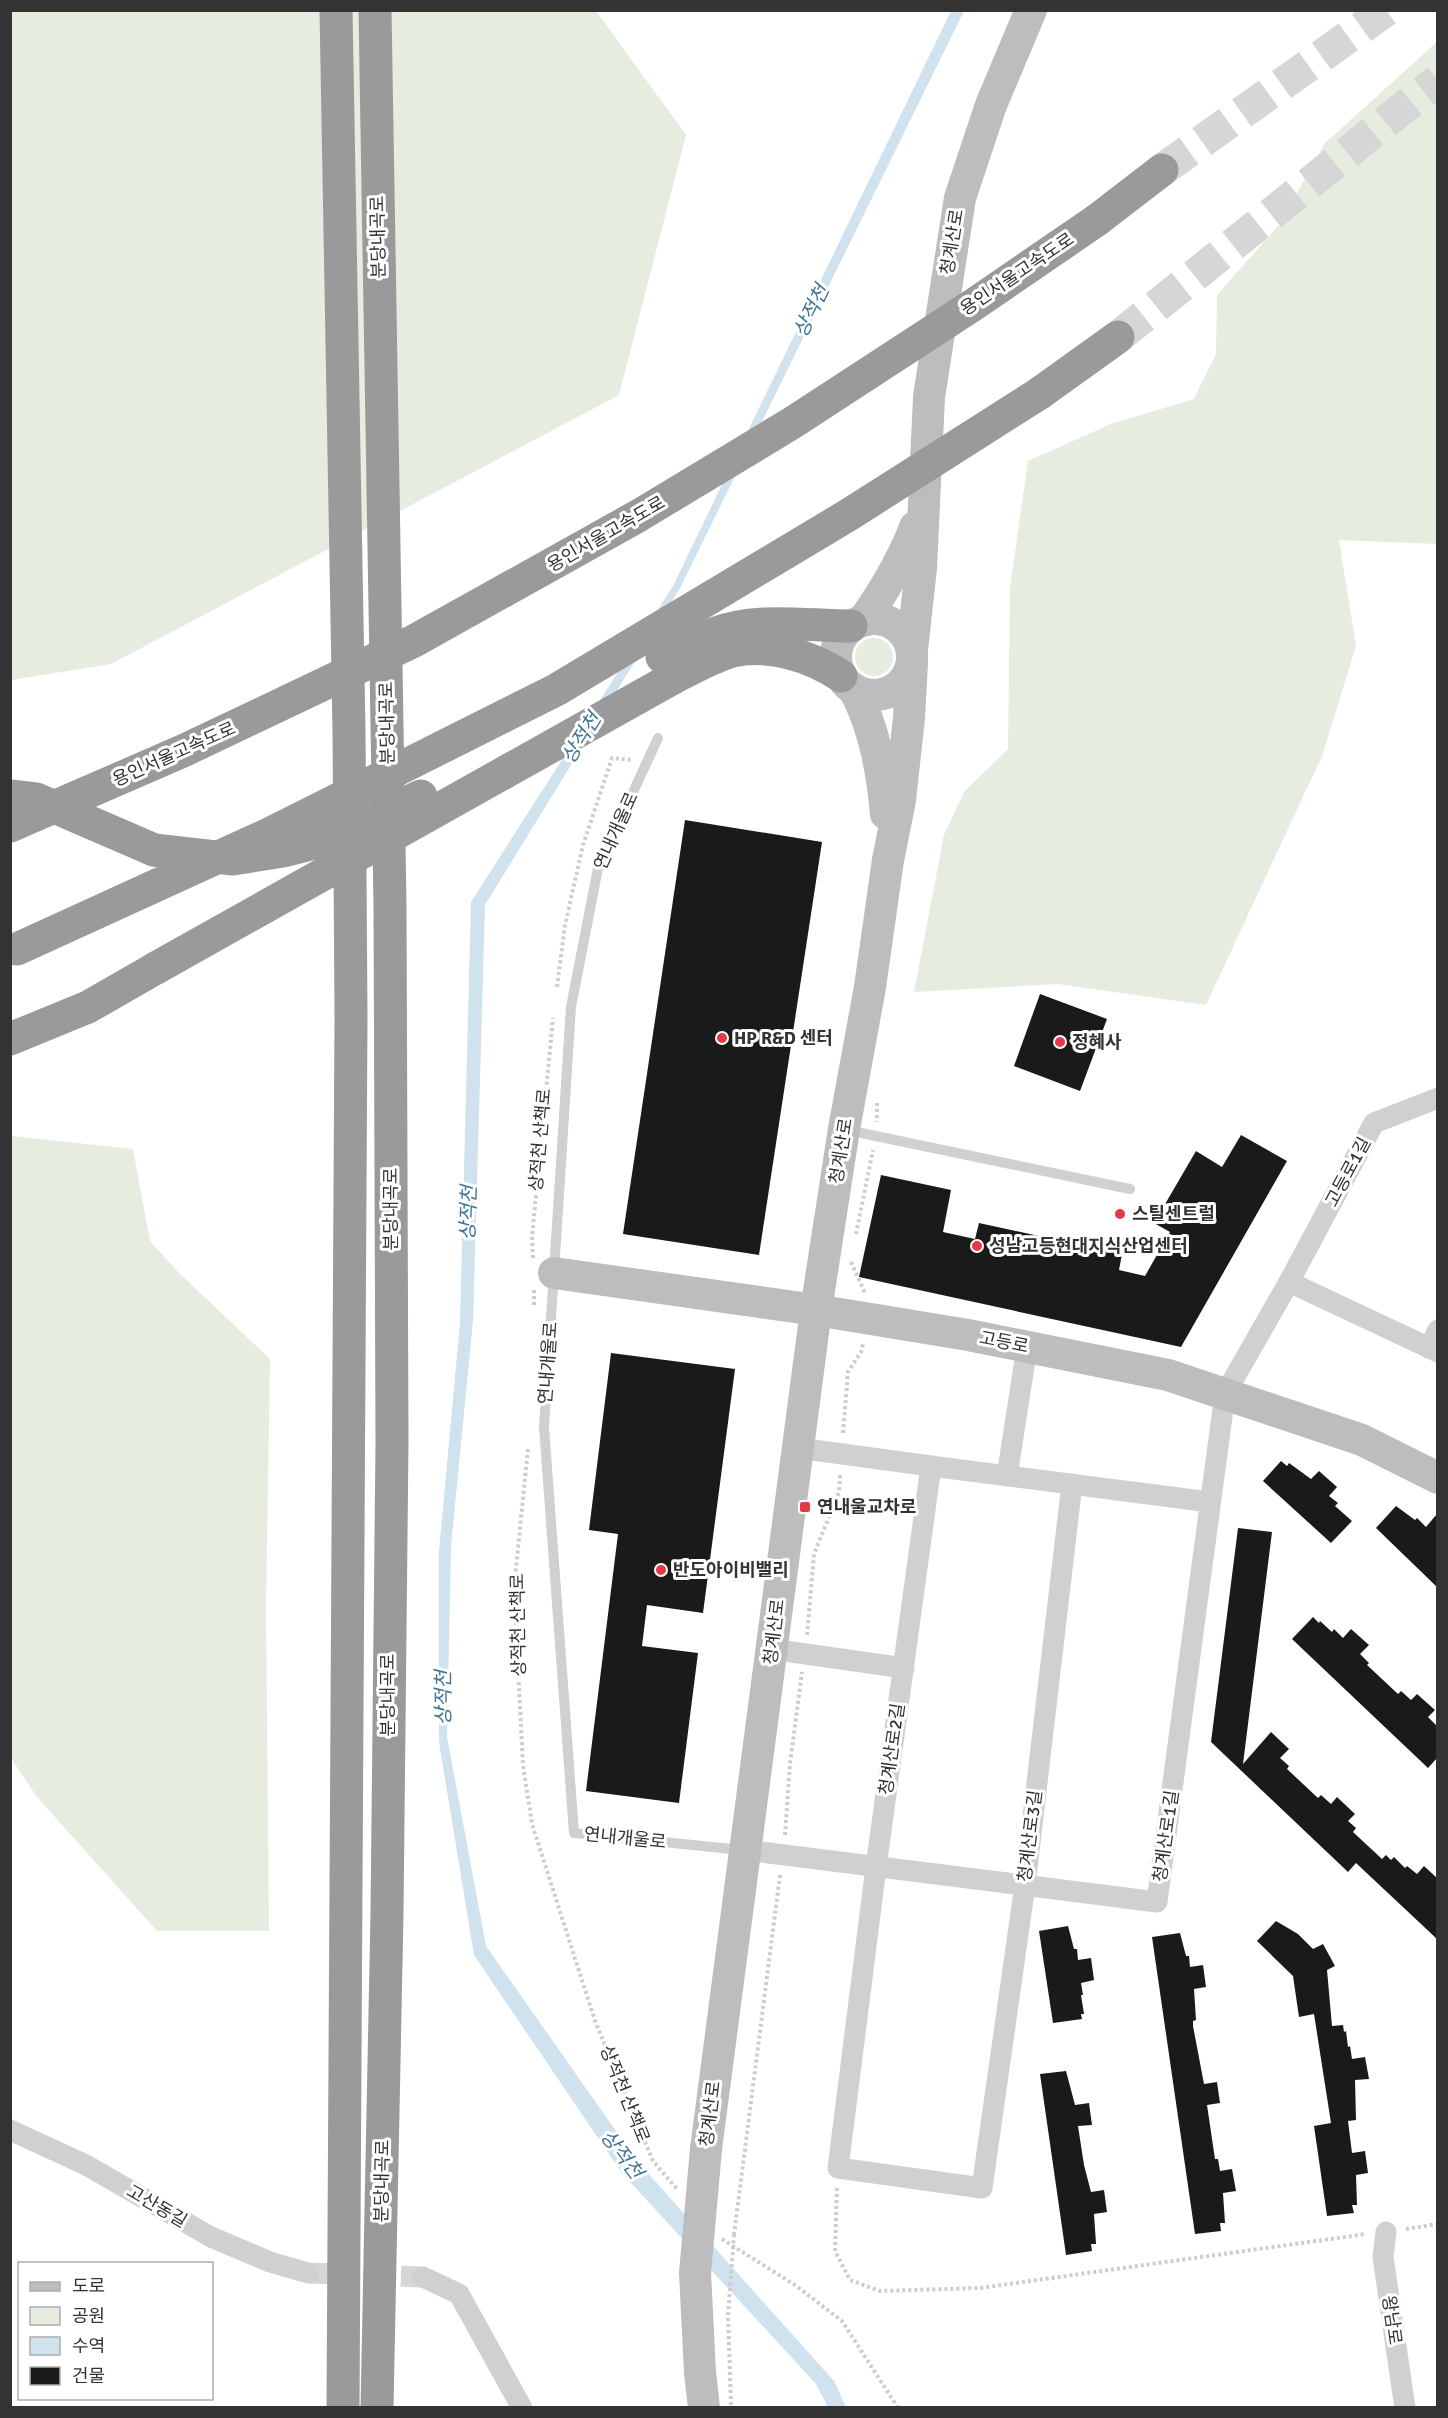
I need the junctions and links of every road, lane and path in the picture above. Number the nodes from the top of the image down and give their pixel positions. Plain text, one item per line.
1 (336, 10) edge
2 (375, 10) edge
3 (1031, 10) edge
4 (1162, 170) tunnel mouth
5 (1118, 337) tunnel mouth
6 (925, 485) junction
7 (857, 623) junction
8 (912, 657) junction
9 (668, 668) junction
10 (848, 683) junction
11 (658, 738) dead end
12 (647, 761) junction
13 (10, 796) edge
14 (10, 826) edge
15 (888, 860) junction
16 (14, 950) edge
17 (556, 992) dead end
18 (553, 1014) dead end
19 (10, 1039) edge
20 (1437, 1098) edge
21 (844, 1129) junction
22 (1130, 1189) dead end
23 (540, 1272) junction
24 (1289, 1281) junction
25 (816, 1310) junction
26 (534, 1316) dead end
27 (1435, 1343) edge
28 (1027, 1347) junction
29 (1225, 1394) junction
30 (529, 1439) dead end
31 (798, 1448) junction
32 (931, 1466) junction
33 (1007, 1476) junction
34 (1437, 1478) edge
35 (1072, 1484) junction
36 (1210, 1502) junction
37 (771, 1649) junction
38 (904, 1668) junction
39 (745, 1850) junction
40 (876, 1867) junction
41 (1025, 1885) junction
42 (10, 2130) edge
43 (838, 2168) junction
44 (684, 2197) dead end
45 (1437, 2224) edge
46 (716, 2232) dead end
47 (1386, 2232) junction
48 (734, 2235) dead end
49 (308, 2273) tunnel mouth
50 (423, 2277) tunnel mouth
51 (718, 2406) edge
52 (343, 2408) edge
53 (377, 2408) edge
54 (522, 2408) edge
55 (898, 2408) edge
56 (1405, 2408) edge

1 - 52 highway, 분당내곡로
2 - 53 highway, 분당내곡로
3 - 6 main road, 청계산로
4 - 14 highway, 용인서울고속도로, bridge
5 - 16 highway, bridge
6 - 7 main road, 청계산로
6 - 8 main road, 청계산로
7 - 8 main road
7 - 9 highway
7 - 10 main road
8 - 10 main road
8 - 15 main road, 청계산로
9 - 10 highway
9 - 13 highway, bridge
9 - 19 highway, bridge
10 - 15 main road, 청계산로
11 - 12 lane, 연내개울로
12 - 17 path
12 - 23 lane, 연내개울로
15 - 21 main road, 청계산로
18 - 23 path, 상적천 산책로
20 - 24 street, 고등로1길
21 - 22 lane
21 - 25 main road, 청계산로
23 - 25 main road, 고등로
23 - 26 path, 상적천 산책로
23 - 39 lane, 연내개울로
24 - 27 street
24 - 29 street, 고등로1길
25 - 28 main road, 고등로
25 - 31 main road, 청계산로
28 - 29 main road, 고등로
28 - 33 street
29 - 34 main road, 고등로
29 - 36 street, 청계산로1길
30 - 44 path, 상적천 산책로
31 - 32 street
31 - 37 main road, 청계산로
32 - 33 street
32 - 38 street, 청계산로2길
33 - 35 street
35 - 36 street
35 - 41 street, 청계산로3길
36 - 41 street, 청계산로1길
37 - 38 street
37 - 39 main road, 청계산로
38 - 40 street, 청계산로2길
39 - 40 street, 청계산로1길
39 - 51 main road, 청계산로, bridge
40 - 41 street, 청계산로1길
40 - 43 street, 청계산로2길
41 - 43 street, 청계산로3길
42 - 49 street, 고산동길
43 - 47 path
45 - 47 path
46 - 55 path
47 - 56 street, 왕남로
48 - 51 path, bridge
50 - 54 street

